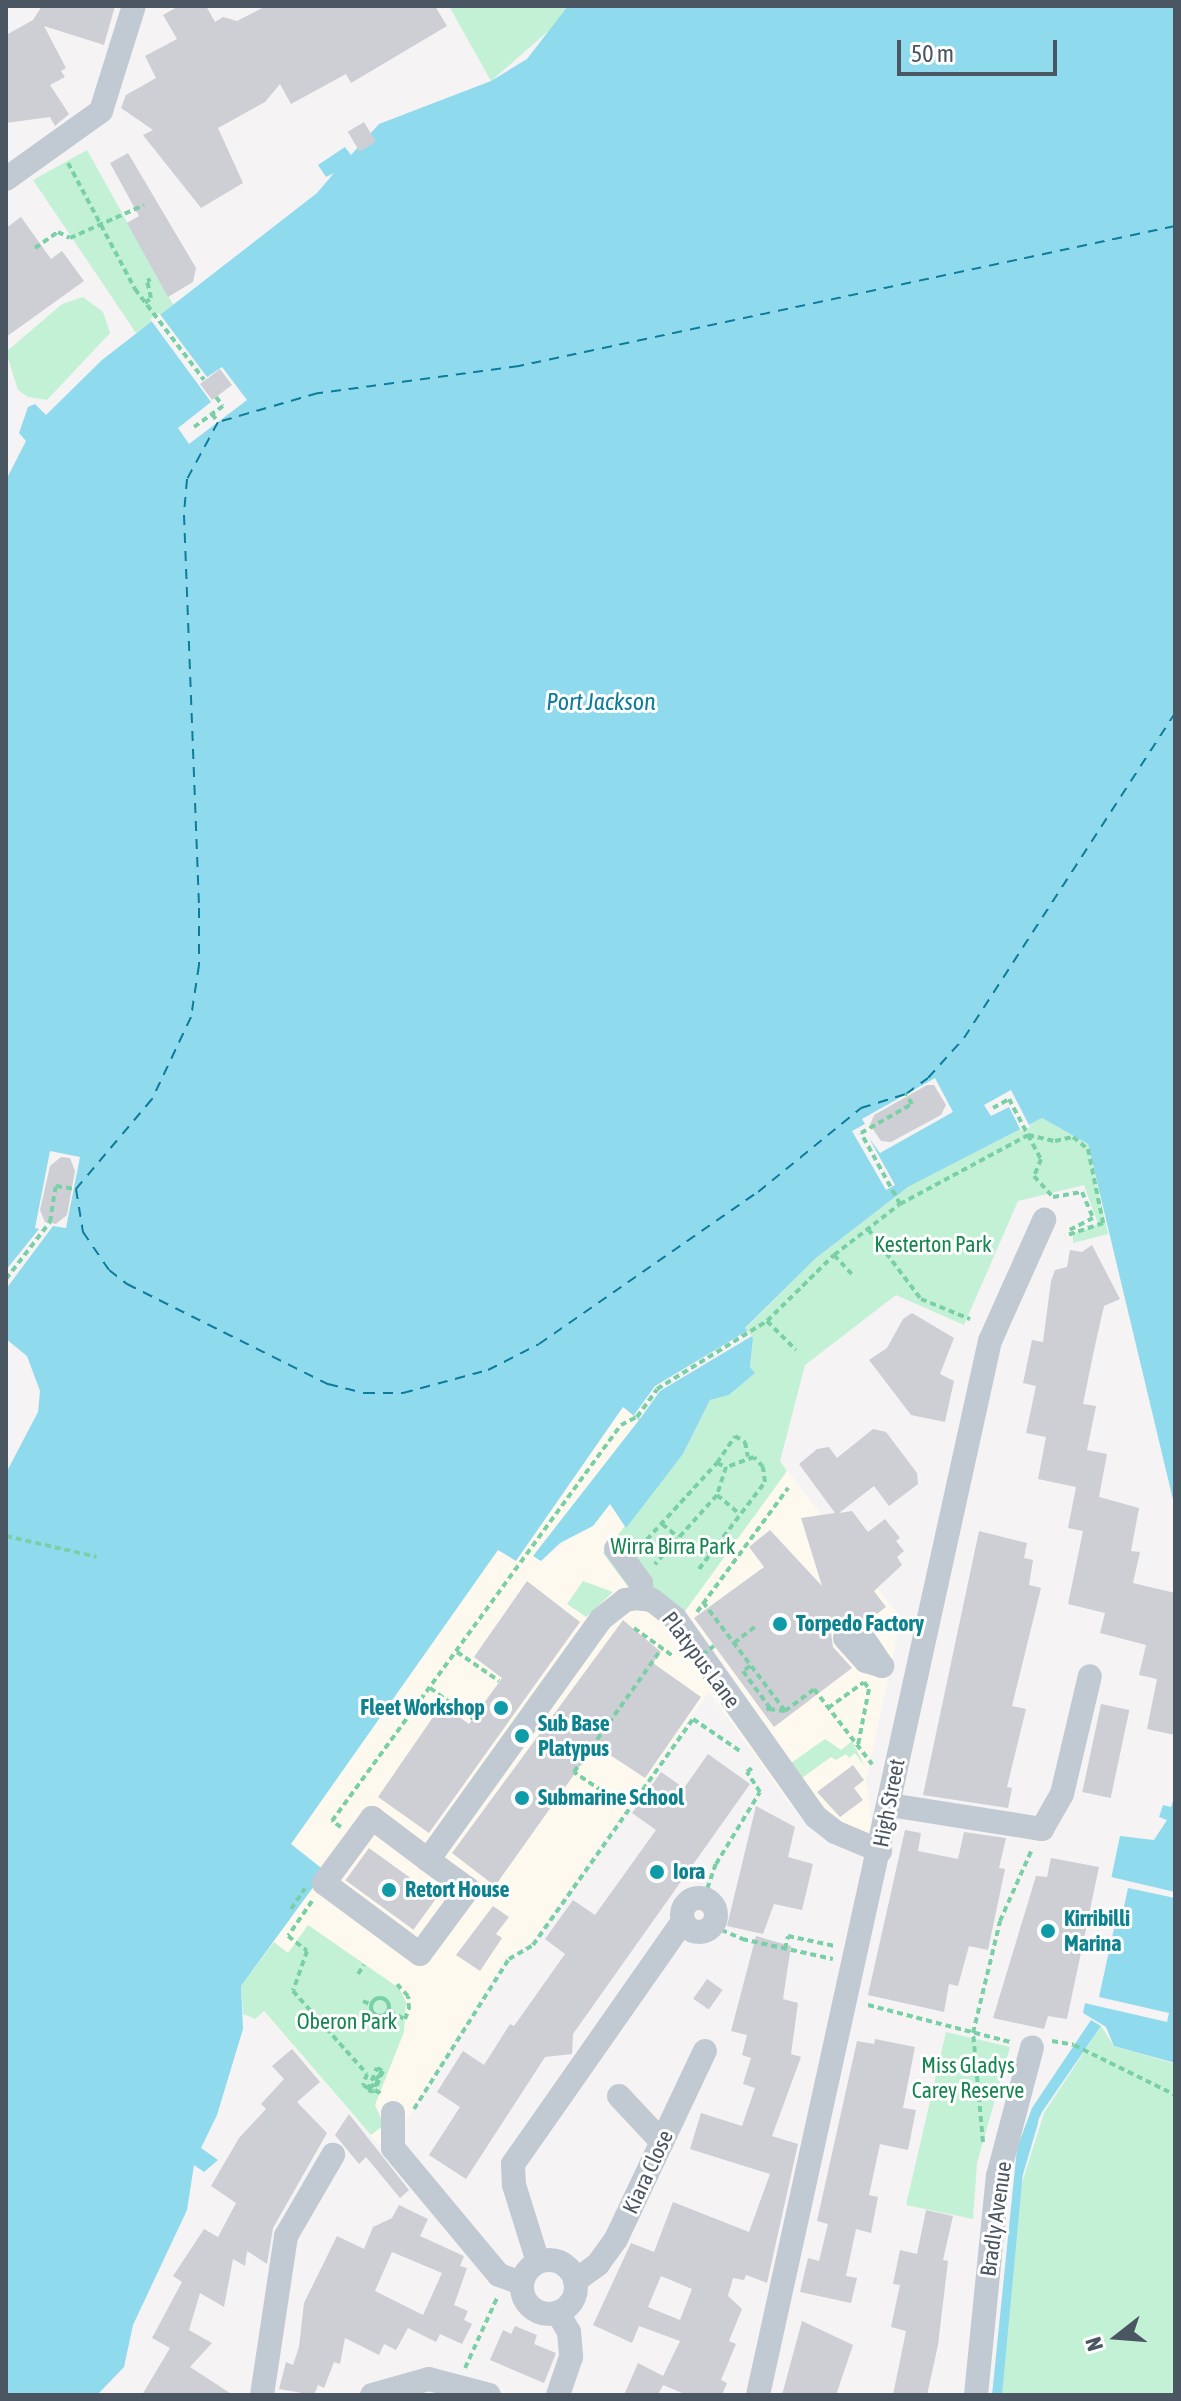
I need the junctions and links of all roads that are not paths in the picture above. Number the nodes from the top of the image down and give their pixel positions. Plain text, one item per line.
1 (134, 6) edge
2 (6, 179) edge
3 (1044, 1220) dead end
4 (627, 1549) road end
5 (643, 1599) junction
6 (851, 1634) dead end
7 (915, 1676) junction
8 (1090, 1676) dead end
9 (890, 1805) junction
10 (880, 1851) junction
11 (434, 1852) junction
12 (683, 1921) junction
13 (1032, 2047) road end
14 (705, 2051) dead end
15 (619, 2096) dead end
16 (402, 2113) road end
17 (662, 2142) junction
18 (333, 2155) dead end
19 (538, 2262) junction
20 (514, 2280) junction
21 (575, 2281) junction
22 (558, 2313) junction
23 (262, 2395) edge
24 (372, 2395) edge
25 (489, 2395) edge
26 (558, 2395) edge
27 (758, 2395) edge
28 (976, 2395) edge

1 - 2 street
3 - 7 street, High Street
4 - 5 street
5 - 10 street, Platypus Lane
5 - 11 street, Platypus Lane
6 - 7 street
7 - 9 street, High Street
8 - 9 street
9 - 10 street, High Street
10 - 27 street, High Street
11 - 11 street
12 - 12 street
12 - 19 street
13 - 28 street, Bradly Avenue
14 - 17 street, Kiara Close
15 - 17 street
16 - 20 street
17 - 21 street, Kiara Close
18 - 23 street
19 - 20 street
19 - 21 street
20 - 22 street
21 - 22 street
22 - 26 street
24 - 25 street

